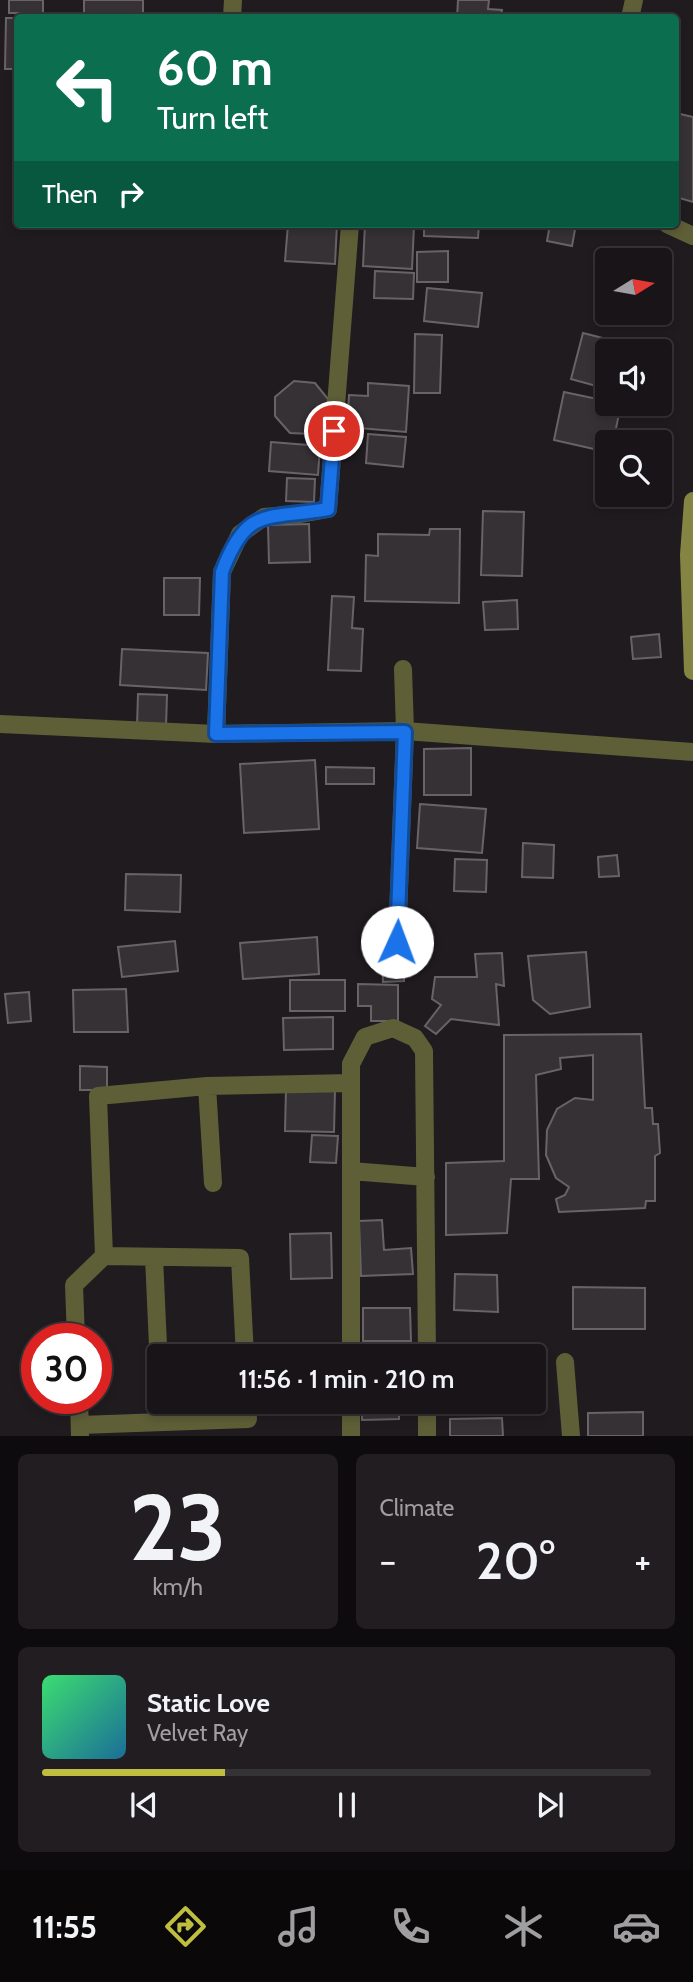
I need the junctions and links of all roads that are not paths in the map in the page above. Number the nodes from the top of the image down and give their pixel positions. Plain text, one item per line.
1 (350, 228) edge
2 (676, 228) edge
3 (693, 236) edge
4 (693, 501) edge
5 (403, 669) dead end
6 (693, 671) edge
7 (0, 724) edge
8 (405, 732) junction
9 (216, 734) junction
10 (693, 752) edge
11 (397, 942) dead end
12 (351, 1083) junction
13 (207, 1086) junction
14 (351, 1171) junction
15 (426, 1177) junction
16 (214, 1184) dead end
17 (104, 1256) junction
18 (154, 1257) junction
19 (75, 1323) edge
20 (158, 1344) edge
21 (244, 1344) edge
22 (351, 1344) edge
23 (427, 1344) edge
24 (565, 1362) dead end
25 (162, 1414) edge
26 (248, 1414) edge
27 (351, 1414) edge
28 (427, 1414) edge
29 (162, 1422) junction
30 (80, 1431) edge
31 (351, 1436) edge
32 (427, 1436) edge
33 (571, 1436) edge

1 - 9 street
2 - 3 street
4 - 6 main road
5 - 8 street
7 - 9 street
8 - 9 street
8 - 10 street
8 - 11 street
12 - 13 street
12 - 14 street
12 - 15 street
13 - 16 street
13 - 17 street
14 - 15 street
14 - 22 street
15 - 23 street
17 - 18 street
17 - 19 street
18 - 20 street
18 - 21 street
24 - 33 street
25 - 29 street
26 - 29 street
27 - 31 street
28 - 32 street
29 - 30 street

